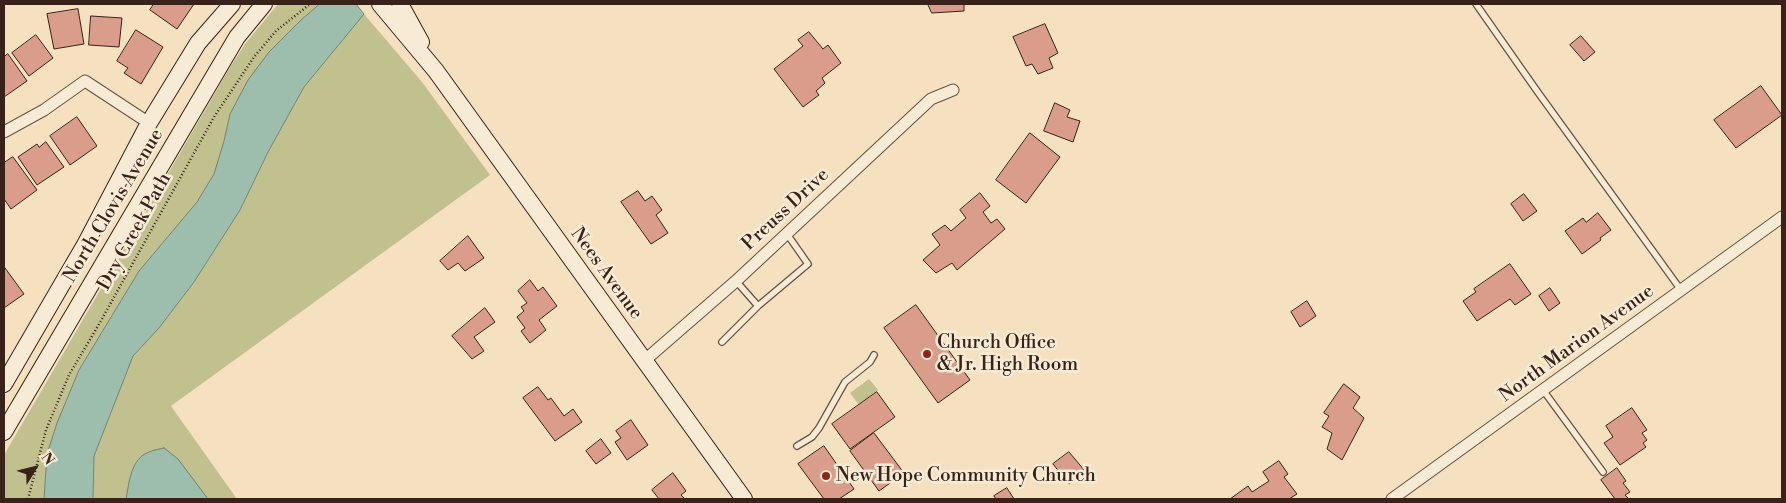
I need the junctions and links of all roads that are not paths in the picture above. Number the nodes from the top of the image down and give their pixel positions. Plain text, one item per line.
1 (232, 4) edge
2 (264, 4) edge
3 (380, 4) edge
4 (400, 4) edge
5 (1476, 4) edge
6 (436, 71) junction
7 (953, 90) dead end
8 (149, 123) junction
9 (4, 132) edge
10 (1782, 217) edge
11 (786, 234) junction
12 (736, 281) junction
13 (1681, 290) junction
14 (758, 306) junction
15 (722, 342) dead end
16 (874, 355) dead end
17 (644, 361) junction
18 (4, 384) edge
19 (1543, 390) junction
20 (4, 432) edge
21 (797, 446) dead end
22 (1603, 472) dead end
23 (744, 499) edge
24 (1392, 499) edge

1 - 8 main road, North Clovis Avenue
2 - 20 main road, North Clovis Avenue
3 - 6 main road, Nees Avenue
4 - 6 main road, Nees Avenue
5 - 13 lane
6 - 17 main road, Nees Avenue
7 - 11 street, Preuss Drive
8 - 9 street
8 - 18 main road, North Clovis Avenue
10 - 13 street, North Marion Avenue
11 - 12 street, Preuss Drive
11 - 14 lane
12 - 14 lane
12 - 17 street, Preuss Drive
13 - 19 street, North Marion Avenue
14 - 15 lane
16 - 21 lane
17 - 23 main road, Nees Avenue
19 - 22 lane
19 - 24 street, North Marion Avenue

